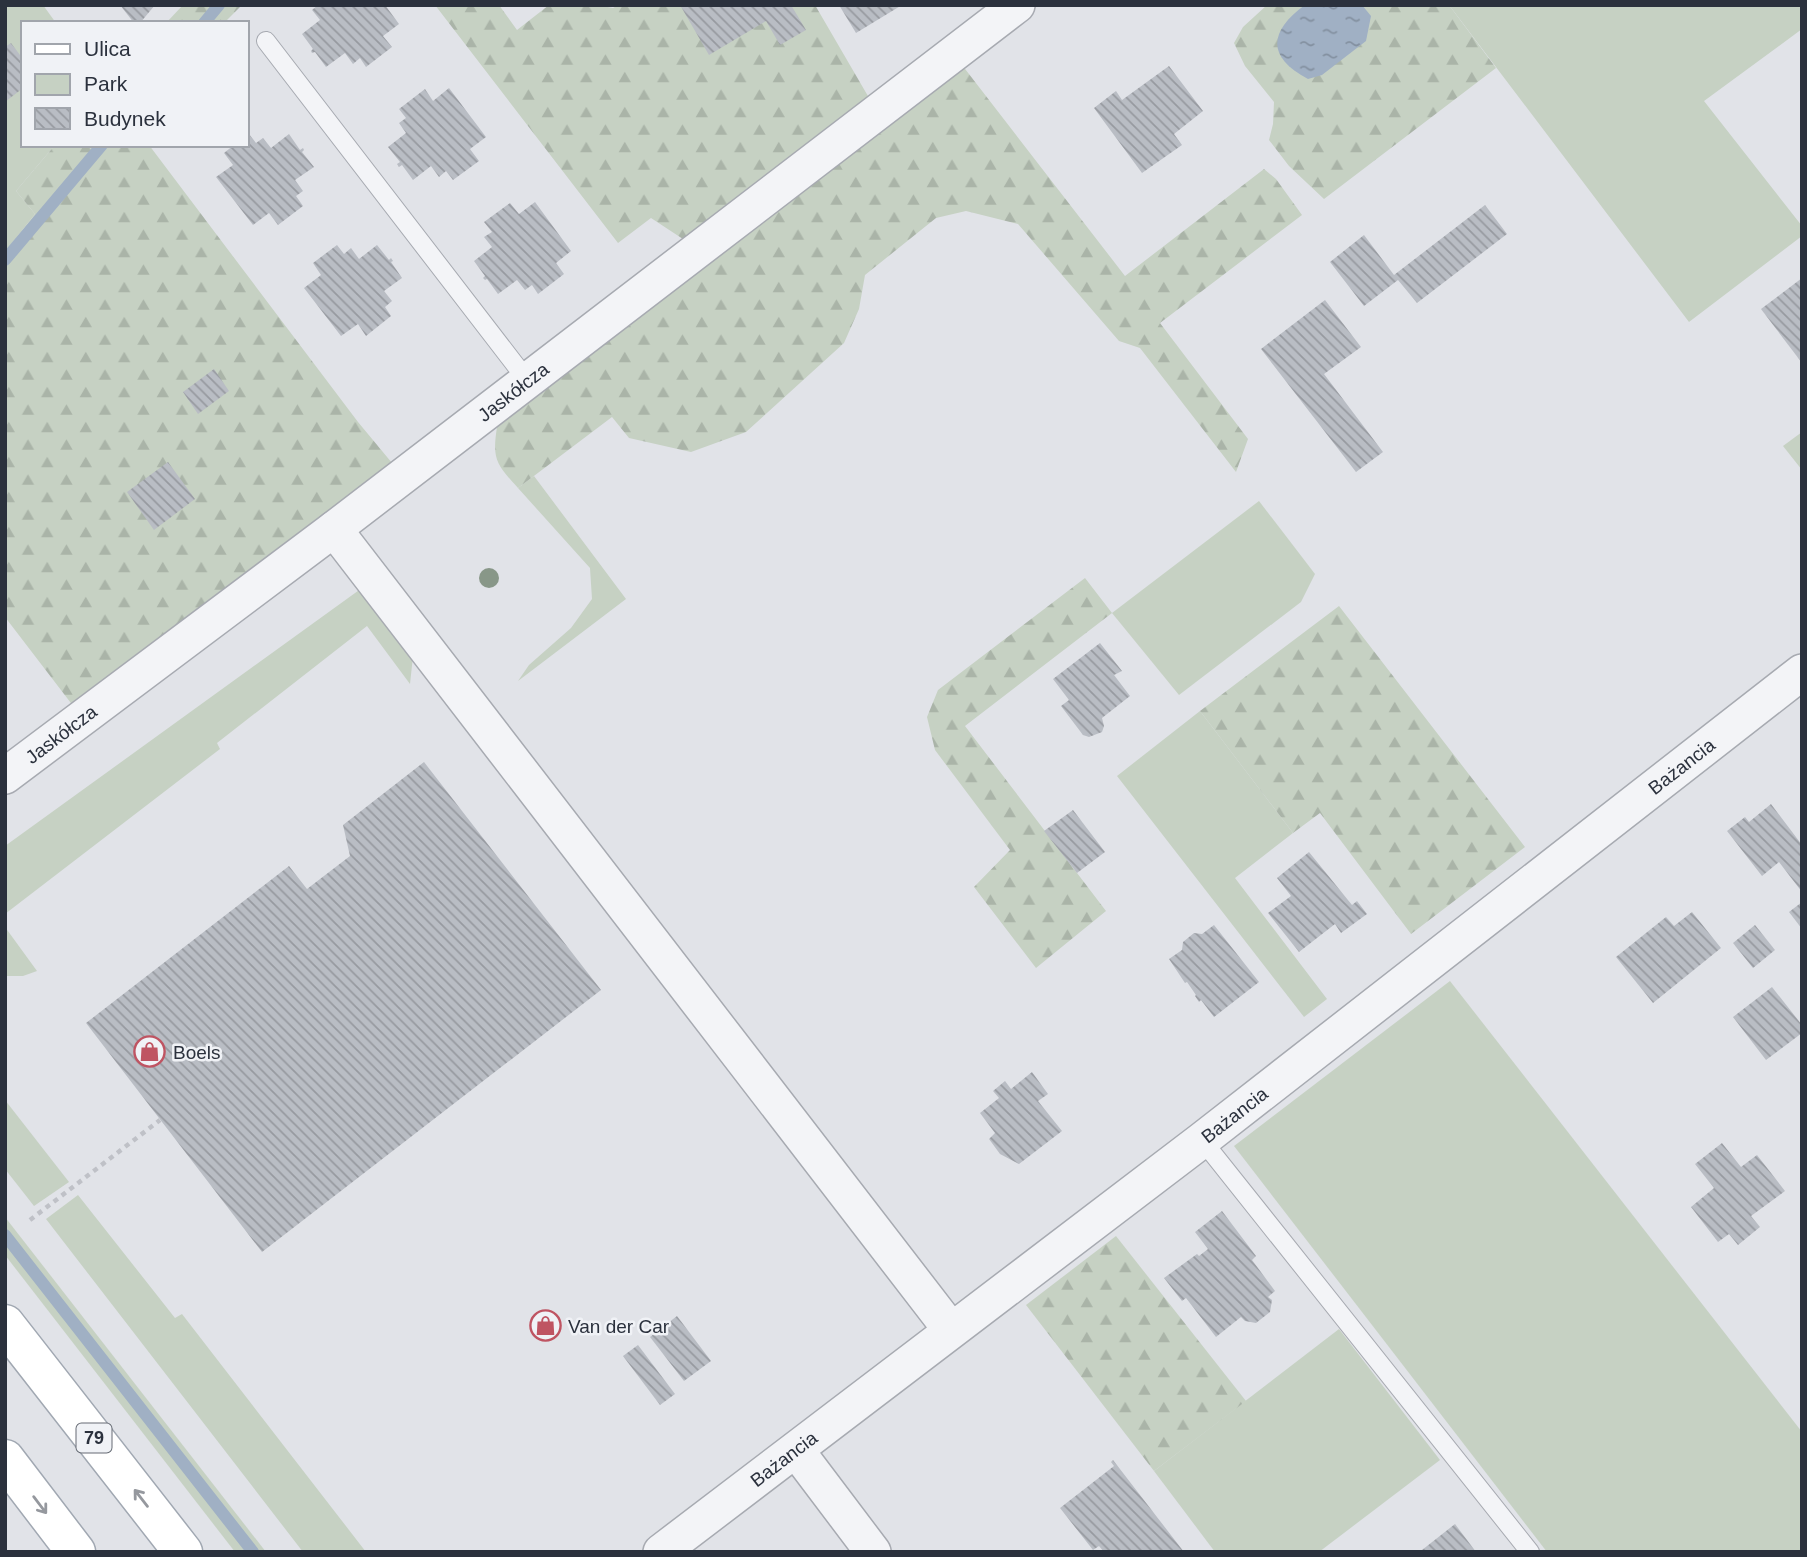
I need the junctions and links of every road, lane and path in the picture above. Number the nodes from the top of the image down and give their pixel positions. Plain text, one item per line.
1 (1017, 5) edge
2 (266, 41) dead end
3 (527, 380) junction
4 (334, 529) junction
5 (1802, 672) edge
6 (5, 776) edge
7 (160, 1120) dead end
8 (1202, 1140) junction
9 (30, 1220) dead end
10 (5, 1325) edge
11 (951, 1329) junction
12 (796, 1450) junction
13 (5, 1459) edge
14 (76, 1552) edge
15 (183, 1552) edge
16 (661, 1552) edge
17 (873, 1552) edge
18 (1530, 1552) edge

1 - 3 street, Jaskółcza
2 - 3 lane
3 - 4 street, Jaskółcza
4 - 6 street, Jaskółcza
4 - 11 street
5 - 8 street, Bażancia
7 - 9 path
8 - 11 street, Bażancia
8 - 18 lane
15 -> 10 main road, 79
11 - 12 street, Bażancia
12 - 16 street, Bażancia
12 - 17 street
13 -> 14 main road

